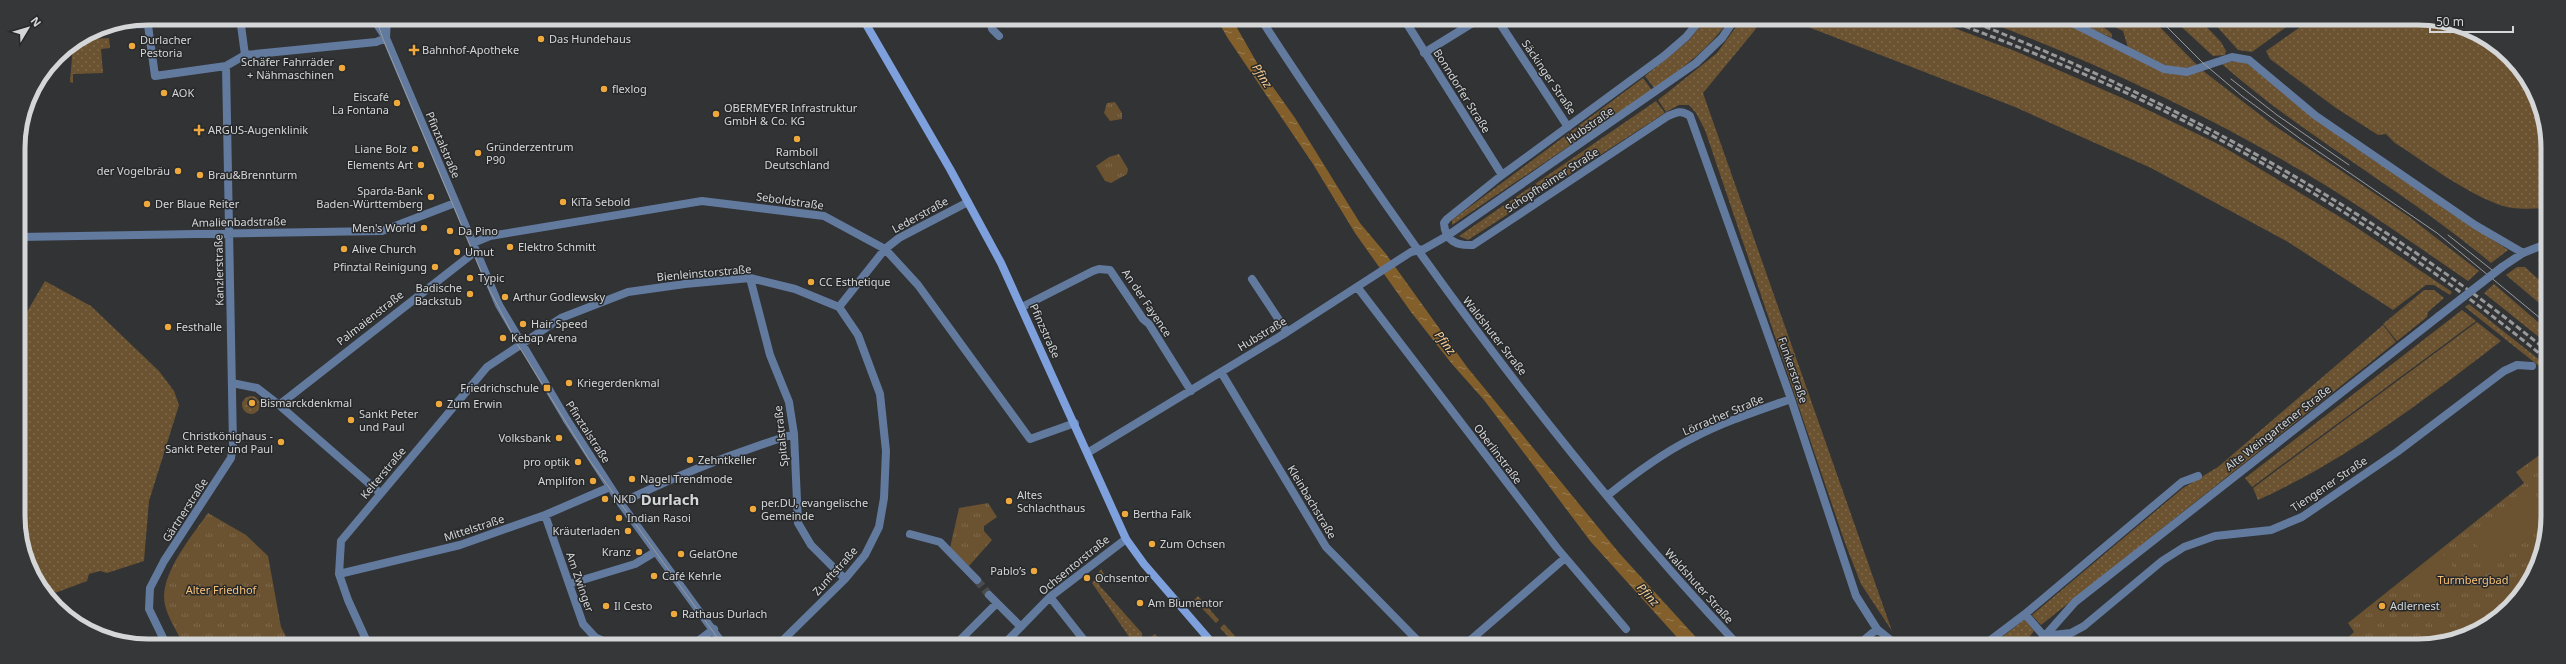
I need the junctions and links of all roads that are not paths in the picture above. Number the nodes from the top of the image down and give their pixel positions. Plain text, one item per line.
1 (149, 25) edge
2 (241, 25) edge
3 (378, 25) edge
4 (387, 25) edge
5 (866, 25) edge
6 (991, 25) edge
7 (1265, 25) edge
8 (1408, 25) edge
9 (1470, 25) edge
10 (1500, 25) edge
11 (1696, 25) edge
12 (1731, 25) edge
13 (2076, 25) edge
14 (999, 36) dead end
15 (386, 38) junction
16 (1424, 53) junction
17 (245, 55) junction
18 (226, 66) junction
19 (1668, 116) joint
20 (1568, 127) junction
21 (1502, 175) junction
22 (968, 202) junction
23 (455, 203) junction
24 (230, 233) junction
25 (1447, 236) junction
26 (25, 237) edge
27 (2541, 246) edge
28 (474, 247) junction
29 (885, 249) junction
30 (1417, 250) junction
31 (2523, 253) junction
32 (750, 278) junction
33 (1252, 279) dead end
34 (1358, 288) junction
35 (839, 306) junction
36 (1022, 307) junction
37 (1287, 332) junction
38 (520, 343) junction
39 (2532, 366) dead end
40 (1221, 372) junction
41 (232, 382) junction
42 (1191, 391) junction
43 (1791, 399) junction
44 (279, 405) junction
45 (1075, 423) junction
46 (794, 434) junction
47 (1088, 452) junction
48 (2198, 476) dead end
49 (610, 487) junction
50 (380, 493) junction
51 (1607, 496) junction
52 (622, 505) junction
53 (545, 515) junction
54 (910, 534) dead end
55 (1126, 539) junction
56 (655, 552) junction
57 (1565, 558) junction
58 (339, 574) junction
59 (845, 579) junction
60 (977, 580) tunnel mouth
61 (569, 584) junction
62 (989, 595) tunnel mouth
63 (1050, 597) junction
64 (997, 603) junction
65 (2025, 614) junction
66 (1021, 627) junction
67 (714, 629) junction
68 (1626, 629) dead end
69 (1877, 629) junction
70 (2044, 636) junction
71 (164, 639) edge
72 (366, 639) edge
73 (599, 639) edge
74 (701, 639) edge
75 (720, 639) edge
76 (784, 639) edge
77 (961, 639) edge
78 (1009, 639) edge
79 (1083, 639) edge
80 (1210, 639) edge
81 (1416, 639) edge
82 (1477, 639) edge
83 (1732, 639) edge
84 (1865, 639) edge
85 (1890, 639) edge
86 (1992, 639) edge
87 (2042, 639) edge

1 - 18 street
2 - 17 street
3 - 15 street, Pfinztalstraße
4 - 15 street, Pfinztalstraße
5 - 22 main road, Pfinzstraße
6 - 14 street
7 - 30 street, Waldshuter Straße
8 - 16 street, Bonndorfer Straße
9 - 16 street
10 - 20 street, Säckinger Straße
11 - 20 street, Hubstraße
12 - 25 street, Hubstraße
13 - 31 street
15 - 17 street
15 - 23 street, Pfinztalstraße
16 - 21 street, Bonndorfer Straße
17 - 18 street
18 - 24 street, Kanzlerstraße
19 - 25 street, Schopfheimer Straße
19 - 43 street, Funkerstraße
20 - 21 street, Hubstraße
21 - 25 street, Hubstraße
22 - 29 street, Lederstraße
22 - 36 main road, Pfinzstraße
23 - 24 street, Amalienbadstraße
23 - 28 street, Pfinztalstraße
24 - 26 street, Amalienbadstraße
24 - 41 street, Kanzlerstraße
25 - 30 street, Hubstraße
27 - 31 street, Alte Weingartener Straße
28 - 29 street, Seboldstraße
28 - 38 street, Pfinztalstraße
28 - 44 street, Palmaienstraße
29 - 35 street, Lederstraße
29 - 45 street, Seboldstraße
30 - 34 street, Hubstraße
30 - 51 street, Waldshuter Straße
31 - 70 street, Alte Weingartener Straße, bridge
32 - 35 street, Bienleinstorstraße
32 - 38 street, Bienleinstorstraße
32 - 46 street, Spitalstraße
33 - 37 street
34 - 37 street, Hubstraße
34 - 57 street, Oberlinstraße
35 - 59 street, Zunftstraße
36 - 42 street, An der Fayence
36 - 45 main road, Pfinzstraße
37 - 40 street, Hubstraße
38 - 49 street, Pfinztalstraße
38 - 50 street, Kelterstraße
39 - 70 street, Tiengener Straße
40 - 42 street, Hubstraße
40 - 81 street, Kleinbachstraße
41 - 44 street
41 - 71 street, Gärtnerstraße
42 - 47 street, Hubstraße
43 - 51 street, Lörracher Straße
43 - 69 street, Funkerstraße
44 - 50 street
45 - 47 main road, Pfinzstraße
46 - 52 street
46 - 59 street, Spitalstraße
47 - 55 main road, Pfinzstraße
48 - 65 street
49 - 52 street, Pfinztalstraße
49 - 53 street, Mittelstraße
50 - 58 street, Kelterstraße
51 - 83 street, Waldshuter Straße
52 - 56 street, Pfinztalstraße
53 - 58 street, Mittelstraße
53 - 61 street, Am Zwinger
54 - 60 street
55 - 63 street, Ochsentorstraße
55 - 80 main road, Pfinzstraße
56 - 61 street
56 - 67 street, Pfinztalstraße
57 - 68 street, Oberlinstraße
57 - 82 street
58 - 72 street, Kelterstraße
59 - 76 street, Zunftstraße
61 - 73 street, Am Zwinger
62 - 64 street
63 - 66 street, Ochsentorstraße
63 - 79 street
64 - 66 street
64 - 77 street
65 - 70 street
65 - 86 street
66 - 78 street, Ochsentorstraße
67 - 74 street
67 - 75 street, Pfinztalstraße
69 - 84 street
69 - 85 street, Funkerstraße
70 - 87 street, Alte Weingartener Straße

